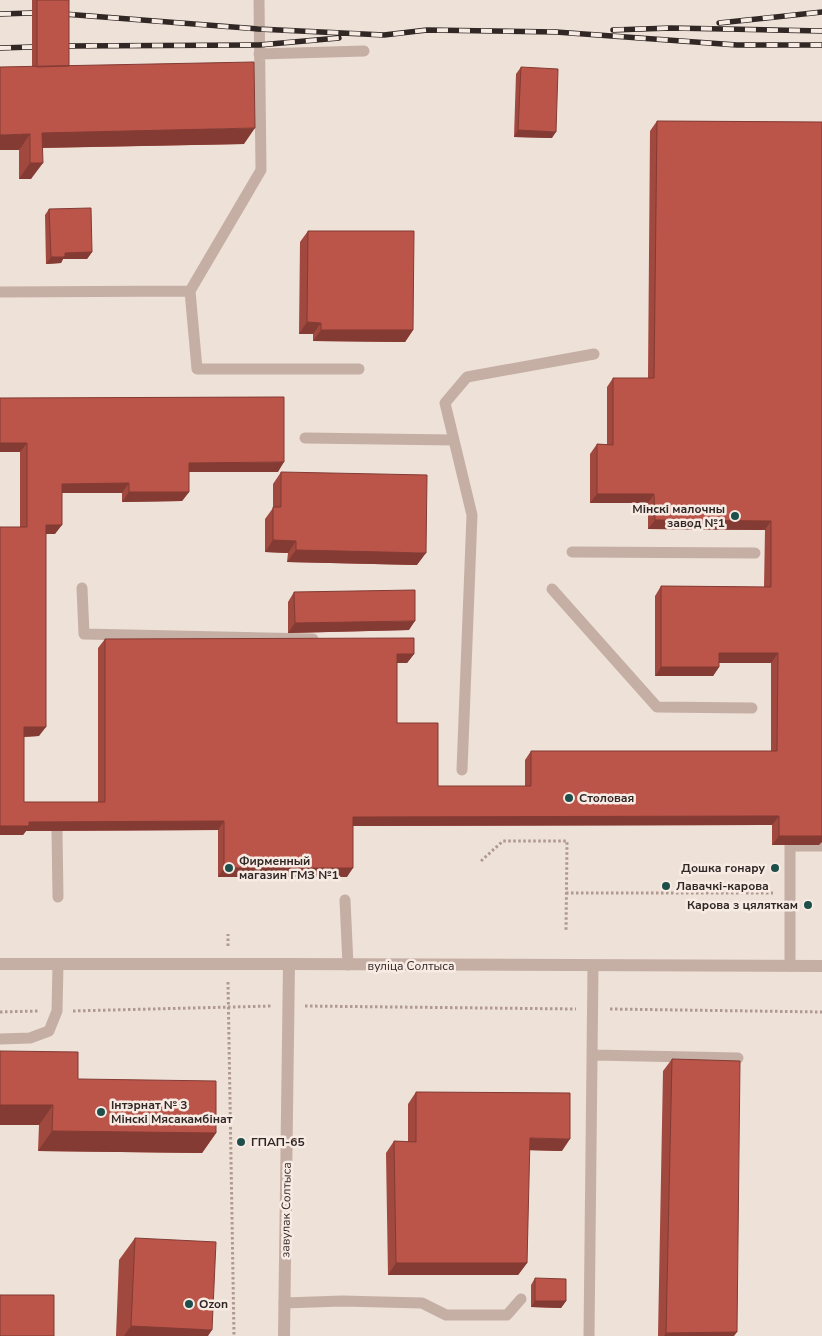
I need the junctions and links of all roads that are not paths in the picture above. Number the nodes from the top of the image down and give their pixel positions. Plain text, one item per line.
1 (259, 0) edge
2 (364, 51) dead end
3 (259, 54) junction
4 (190, 291) junction
5 (0, 292) edge
6 (594, 354) dead end
7 (359, 369) dead end
8 (305, 438) dead end
9 (454, 440) junction
10 (572, 552) dead end
11 (755, 553) dead end
12 (82, 588) dead end
13 (552, 589) dead end
14 (327, 639) edge
15 (752, 708) dead end
16 (462, 770) dead end
17 (57, 831) edge
18 (822, 846) edge
19 (58, 897) dead end
20 (345, 900) dead end
21 (0, 964) edge
22 (58, 964) junction
23 (289, 964) junction
24 (348, 965) junction
25 (593, 966) junction
26 (790, 966) junction
27 (822, 966) edge
28 (0, 1039) edge
29 (593, 1055) junction
30 (738, 1058) dead end
31 (521, 1298) dead end
32 (284, 1303) junction
33 (284, 1336) edge
34 (589, 1336) edge

1 - 3 lane
2 - 3 lane
3 - 4 lane
4 - 5 lane
4 - 7 lane
6 - 9 lane
8 - 9 lane
9 - 16 lane
10 - 11 lane
12 - 14 lane
13 - 15 lane
17 - 19 lane
18 - 26 lane
20 - 24 lane
21 - 22 street, вуліца Солтыса
22 - 23 street, вуліца Солтыса
22 - 28 lane
23 - 24 street, вуліца Солтыса
23 - 32 street, завулак Солтыса
24 - 25 street, вуліца Солтыса
25 - 26 street, вуліца Солтыса
25 - 29 lane
26 - 27 street, вуліца Солтыса
29 - 30 lane
29 - 34 lane
31 - 32 lane
32 - 33 street, завулак Солтыса

